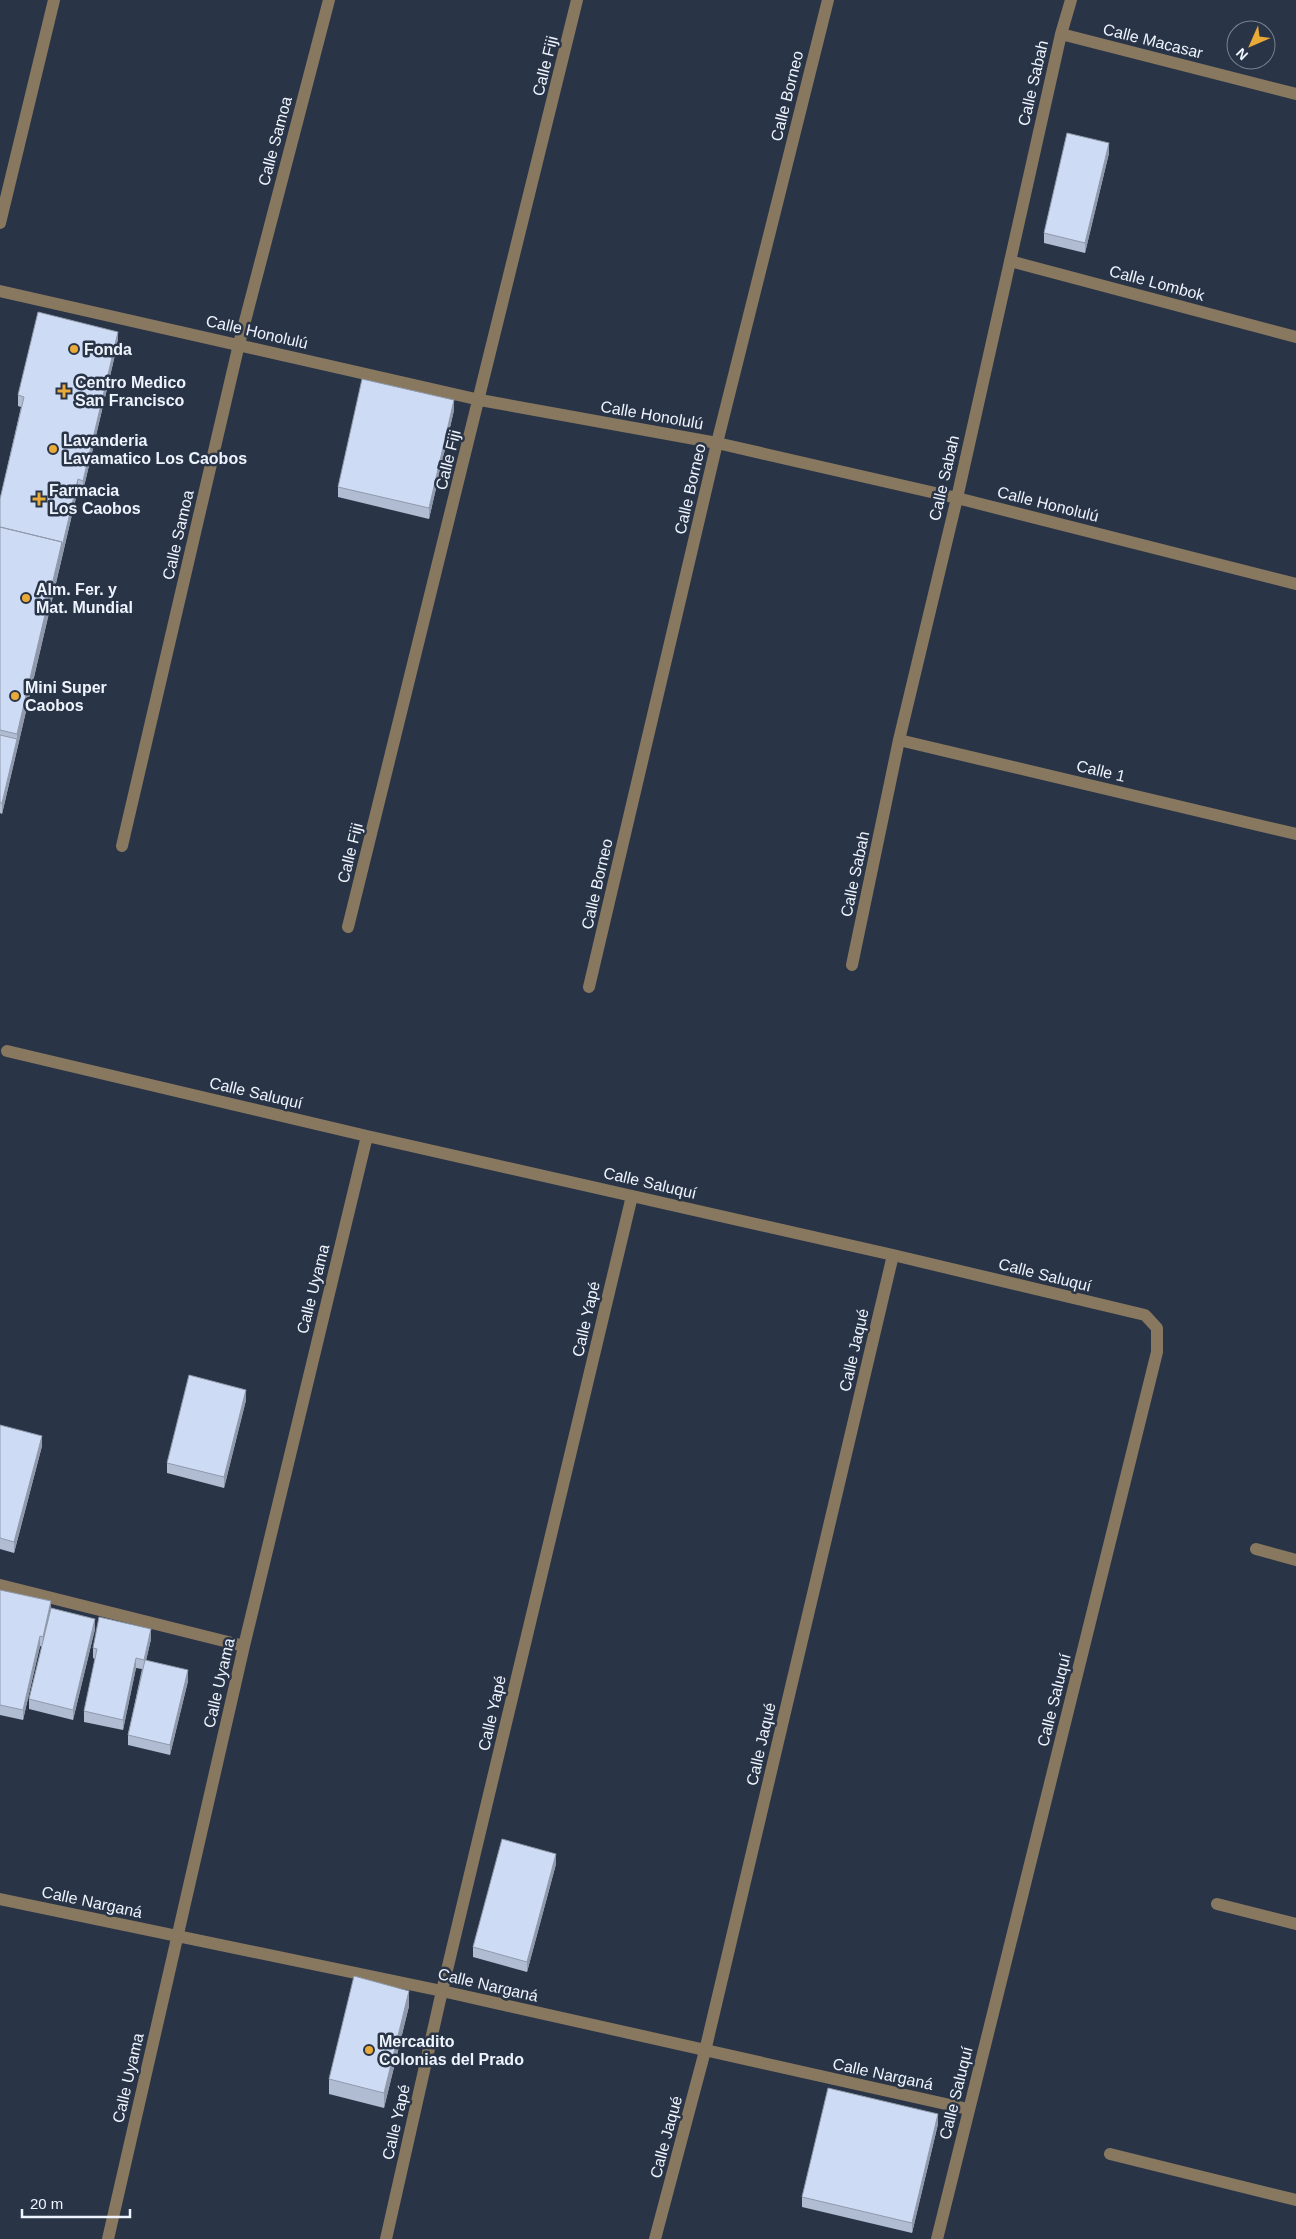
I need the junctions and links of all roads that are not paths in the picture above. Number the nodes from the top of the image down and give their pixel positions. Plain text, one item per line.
1 (54, 0) edge
2 (329, 0) edge
3 (578, 0) edge
4 (828, 0) edge
5 (1071, 0) edge
6 (1061, 34) junction
7 (1296, 94) edge
8 (0, 223) edge
9 (1010, 261) junction
10 (0, 291) edge
11 (1296, 337) edge
12 (239, 344) junction
13 (480, 400) junction
14 (717, 444) junction
15 (957, 498) junction
16 (1296, 584) edge
17 (899, 740) junction
18 (1296, 834) edge
19 (122, 846) dead end
20 (348, 927) dead end
21 (852, 965) dead end
22 (589, 988) dead end
23 (7, 1051) dead end
24 (367, 1136) junction
25 (632, 1196) junction
26 (893, 1255) junction
27 (1256, 1549) dead end
28 (1296, 1560) edge
29 (0, 1585) edge
30 (244, 1646) junction
31 (0, 1899) edge
32 (1217, 1904) dead end
33 (1296, 1924) edge
34 (176, 1936) junction
35 (442, 1991) junction
36 (705, 2051) junction
37 (968, 2109) junction
38 (1110, 2154) dead end
39 (1296, 2200) edge
40 (108, 2239) edge
41 (386, 2239) edge
42 (655, 2239) edge
43 (937, 2239) edge

1 - 8 street
2 - 12 street, Calle Samoa
3 - 13 street, Calle Fiji
4 - 14 street, Calle Borneo
5 - 6 street, Calle Sabah
6 - 7 street, Calle Macasar
6 - 9 street, Calle Sabah
9 - 11 street, Calle Lombok
9 - 15 street, Calle Sabah
10 - 12 street, Calle Honolulú
12 - 13 street, Calle Honolulú
12 - 19 street, Calle Samoa
13 - 14 street, Calle Honolulú
13 - 20 street, Calle Fiji
14 - 15 street, Calle Honolulú
14 - 22 street, Calle Borneo
15 - 16 street, Calle Honolulú
15 - 17 street, Calle Sabah
17 - 18 street, Calle 1
17 - 21 street, Calle Sabah
23 - 24 street, Calle Saluquí
24 - 25 street, Calle Saluquí
24 - 30 street, Calle Uyama
25 - 26 street, Calle Saluquí
25 - 35 street, Calle Yapé
26 - 36 street, Calle Jaqué
26 - 37 street, Calle Saluquí
27 - 28 street
29 - 30 street
30 - 34 street, Calle Uyama
31 - 34 street, Calle Narganá
32 - 33 street
34 - 35 street, Calle Narganá
34 - 40 street, Calle Uyama
35 - 36 street, Calle Narganá
35 - 41 street, Calle Yapé
36 - 37 street, Calle Narganá
36 - 42 street, Calle Jaqué
37 - 43 street, Calle Saluquí
38 - 39 street

